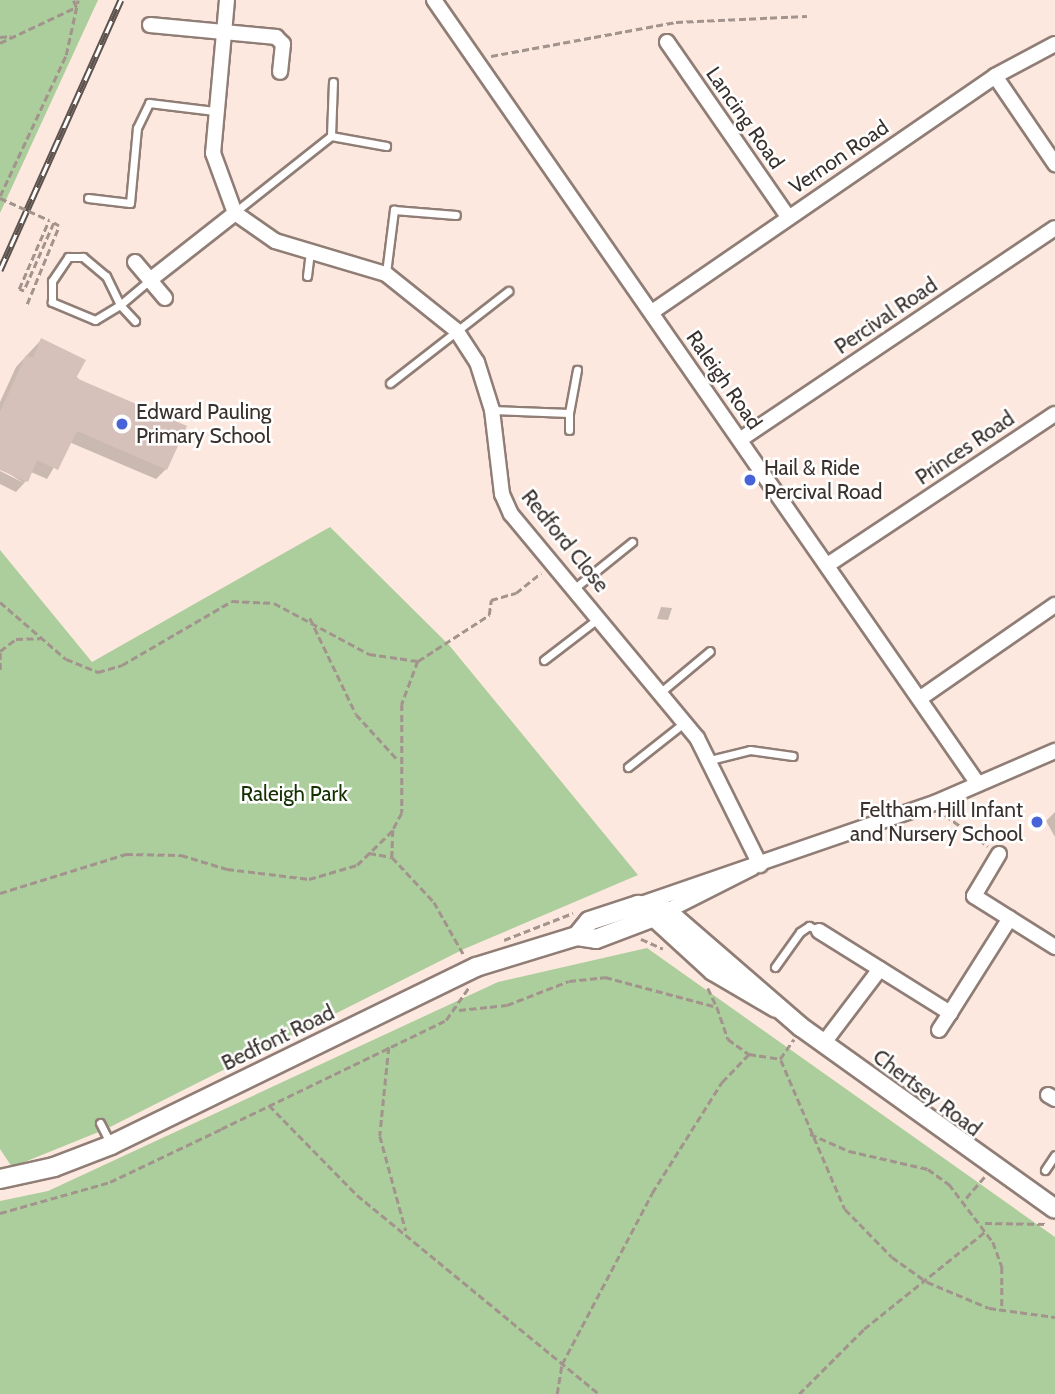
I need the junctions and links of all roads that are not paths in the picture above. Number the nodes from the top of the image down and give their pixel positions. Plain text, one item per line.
1 (227, 0) edge
2 (434, 0) edge
3 (150, 25) dead end
4 (224, 32) junction
5 (667, 42) dead end
6 (1055, 44) edge
7 (280, 72) dead end
8 (995, 76) junction
9 (333, 82) dead end
10 (215, 111) junction
11 (331, 136) junction
12 (386, 146) dead end
13 (1055, 164) edge
14 (88, 198) dead end
15 (235, 213) junction
16 (456, 215) dead end
17 (788, 217) junction
18 (1055, 228) edge
19 (310, 252) junction
20 (135, 262) dead end
21 (386, 274) junction
22 (307, 276) dead end
23 (150, 280) junction
24 (508, 291) dead end
25 (165, 298) dead end
26 (120, 305) junction
27 (652, 312) junction
28 (135, 321) dead end
29 (456, 330) junction
30 (577, 370) dead end
31 (390, 383) dead end
32 (492, 410) junction
33 (569, 413) junction
34 (1055, 414) edge
35 (569, 430) dead end
36 (741, 439) junction
37 (632, 542) dead end
38 (829, 564) junction
39 (576, 587) junction
40 (1055, 605) edge
41 (600, 618) junction
42 (710, 651) dead end
43 (544, 660) dead end
44 (662, 691) junction
45 (922, 697) junction
46 (684, 723) junction
47 (1055, 751) edge
48 (793, 756) dead end
49 (710, 760) junction
50 (628, 766) dead end
51 (978, 784) junction
52 (999, 854) road end
53 (757, 866) junction
54 (660, 908) junction
55 (1010, 918) junction
56 (819, 931) joint
57 (577, 936) junction
58 (1055, 947) edge
59 (775, 967) dead end
60 (880, 969) junction
61 (950, 1013) junction
62 (940, 1030) dead end
63 (823, 1044) junction
64 (100, 1122) dead end
65 (111, 1145) junction
66 (1055, 1155) edge
67 (1045, 1170) dead end
68 (0, 1179) edge
69 (1055, 1209) edge

1 - 4 street
2 - 27 street, Raleigh Road
3 - 4 street
4 - 7 street
4 - 10 street
5 - 17 street, Lancing Road
6 - 8 street, Vernon Road
8 - 13 street
8 - 17 street, Vernon Road
9 - 11 lane
10 - 14 lane
10 - 15 street
11 - 12 lane
11 - 15 lane
15 - 19 street, Redford Close
15 - 23 street
16 - 21 lane
17 - 27 street, Vernon Road
18 - 36 street, Percival Road
19 - 21 street, Redford Close
19 - 22 lane
20 - 23 street
21 - 29 street, Redford Close
23 - 25 street
23 - 26 lane
24 - 29 lane
26 - 26 lane
26 - 28 lane
27 - 36 street, Raleigh Road
29 - 31 lane
29 - 32 street, Redford Close
30 - 33 lane
32 - 33 lane
32 - 39 street, Redford Close
33 - 35 lane
34 - 38 street, Princes Road
36 - 38 street, Raleigh Road
37 - 39 lane
38 - 45 street, Raleigh Road
39 - 41 street, Redford Close
40 - 45 street
41 - 43 lane
41 - 44 street, Redford Close
42 - 44 lane
44 - 46 street, Redford Close
45 - 51 street, Raleigh Road
46 - 49 street, Redford Close
46 - 50 lane
47 - 51 street, Bedfont Road
48 - 49 lane
49 - 53 street, Redford Close
51 - 53 street, Bedfont Road
52 - 55 street
53 - 54 street, Bedfont Road
54 - 57 street, Bedfont Road
54 - 57 street, Bedfont Road
54 - 63 street, Chertsey Road
55 - 58 street
55 - 61 street
56 - 59 lane
56 - 60 street
57 - 65 street, Bedfont Road
60 - 61 street
60 - 63 street
61 - 62 street
63 - 69 street, Chertsey Road
64 - 65 lane
65 - 68 street, Bedfont Road
66 - 67 lane

